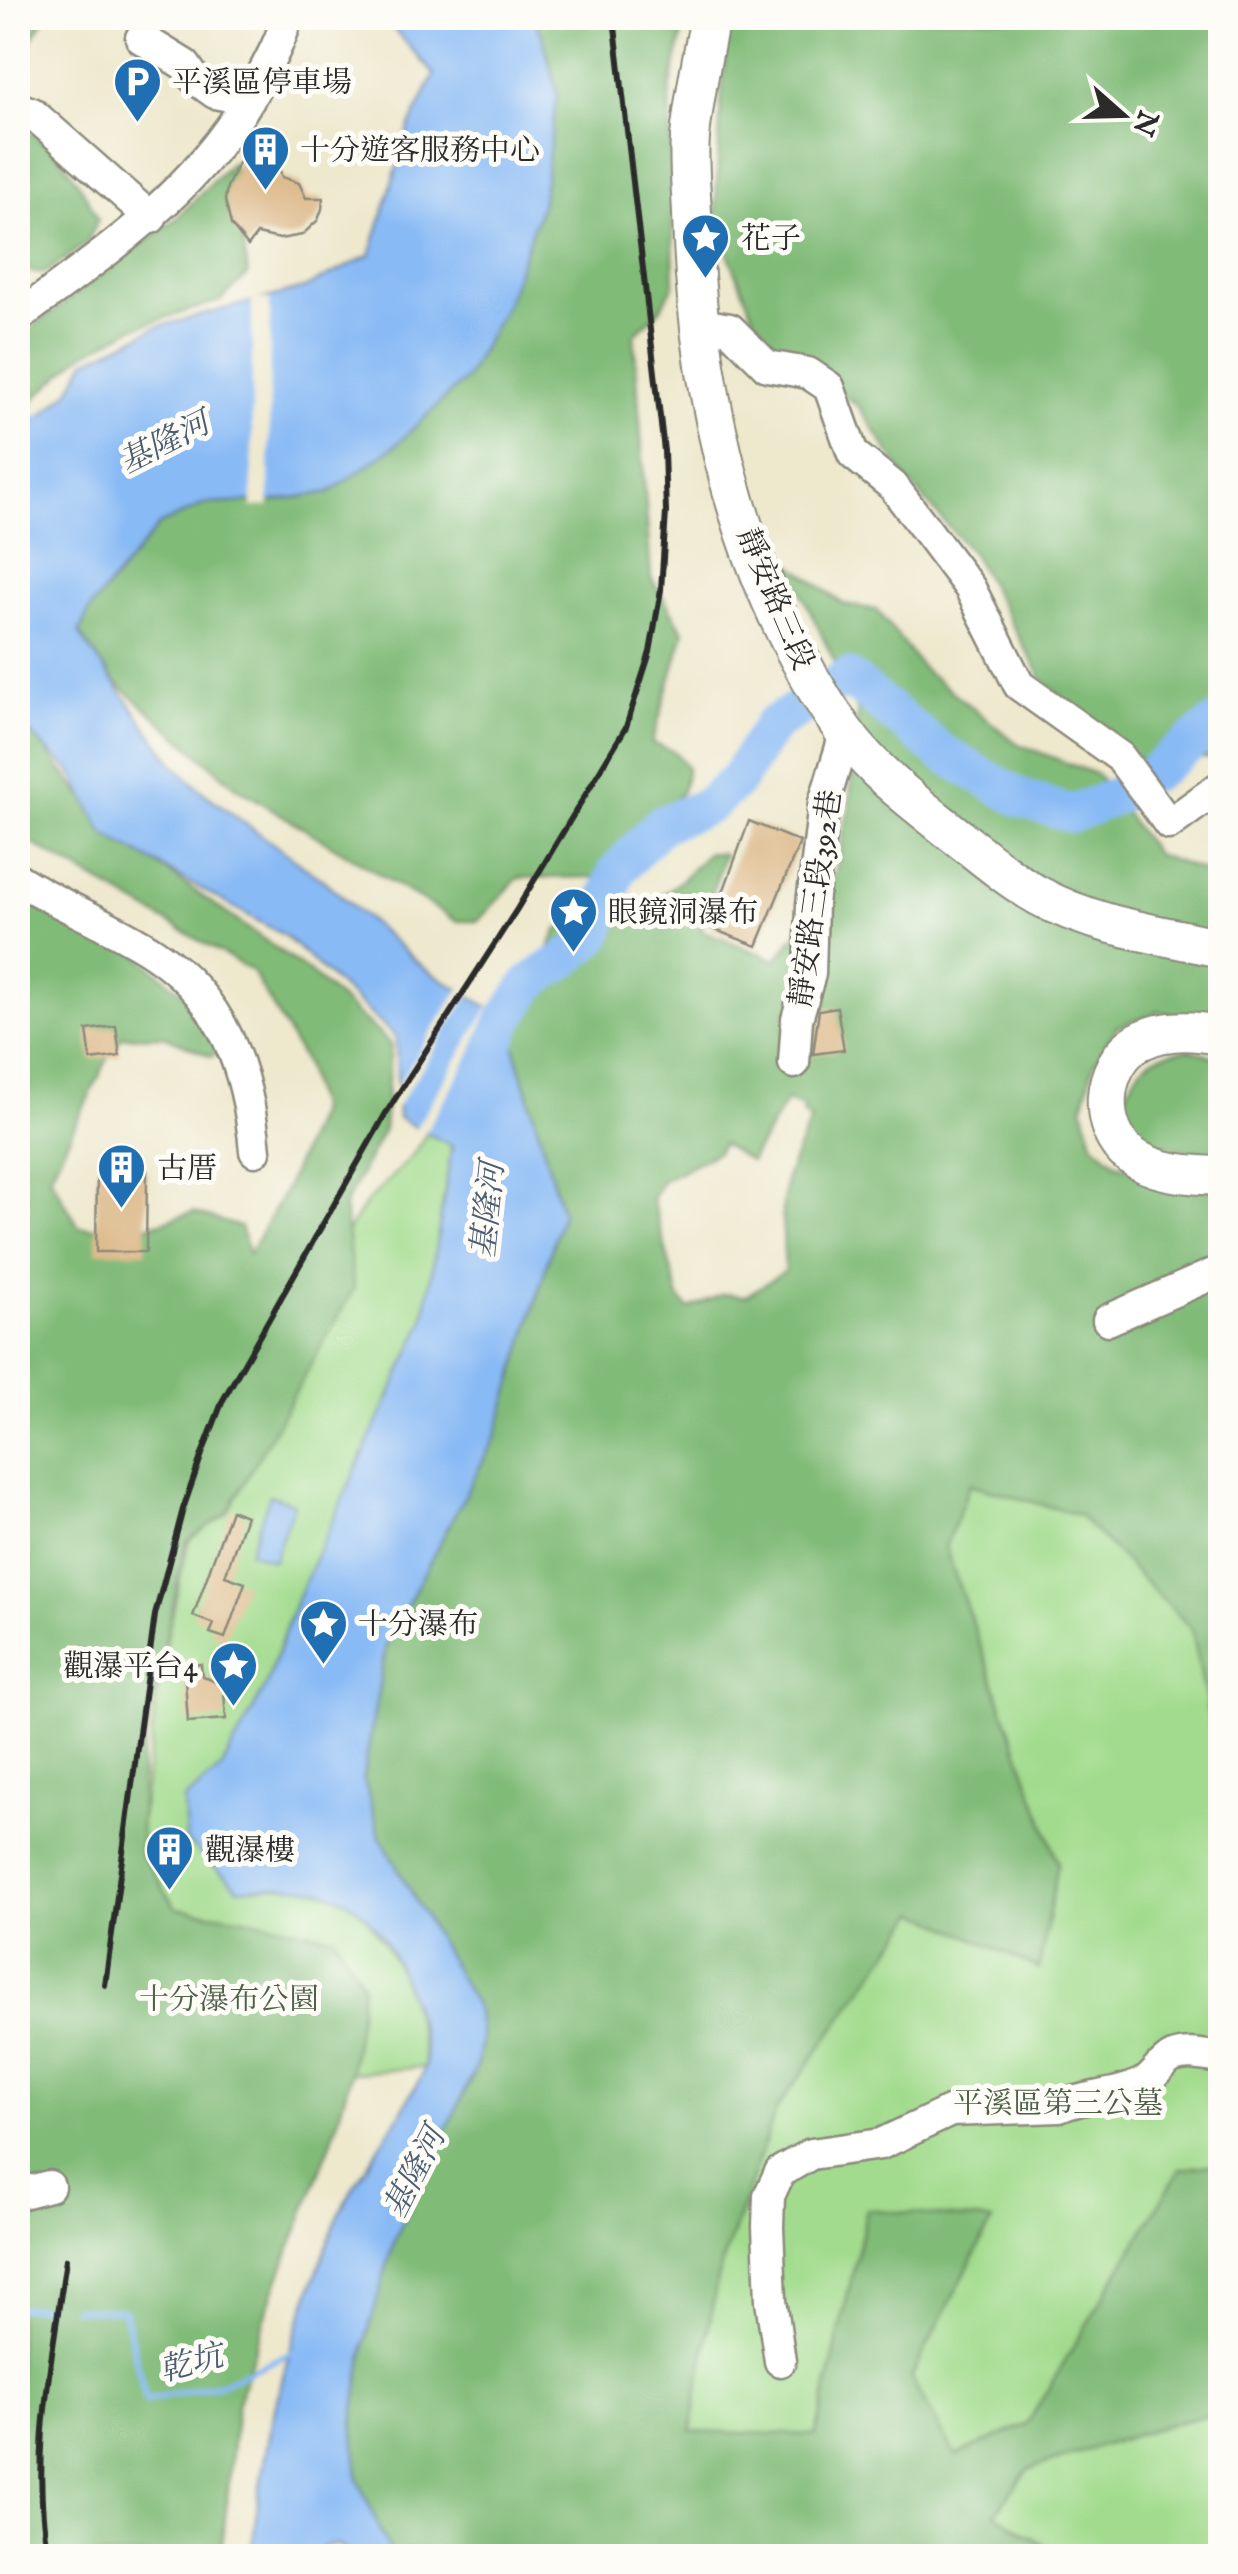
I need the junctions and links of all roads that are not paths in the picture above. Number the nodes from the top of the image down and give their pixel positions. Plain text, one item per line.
1 (710, 18) edge
2 (285, 26) edge
3 (141, 38) dead end
4 (249, 100) junction
5 (18, 108) edge
6 (151, 218) junction
7 (18, 317) edge
8 (700, 324) junction
9 (845, 734) junction
10 (1220, 787) edge
11 (18, 880) edge
12 (1220, 948) edge
13 (1220, 1036) edge
14 (794, 1064) dead end
15 (255, 1152) dead end
16 (1220, 1176) edge
17 (1220, 1271) edge
18 (1108, 1320) dead end
19 (1220, 2058) edge
20 (48, 2186) dead end
21 (18, 2194) edge
22 (780, 2361) dead end

1 - 8 main road, 靜安路三段
2 - 4 street
3 - 4 street
4 - 6 street
5 - 6 street
6 - 7 street
8 - 9 main road, 靜安路三段
8 - 10 street
9 - 12 main road, 靜安路三段
9 - 14 street, 靜安路三段392巷
11 - 15 street
13 - 16 main road
17 - 18 street
19 - 22 street
20 - 21 street

